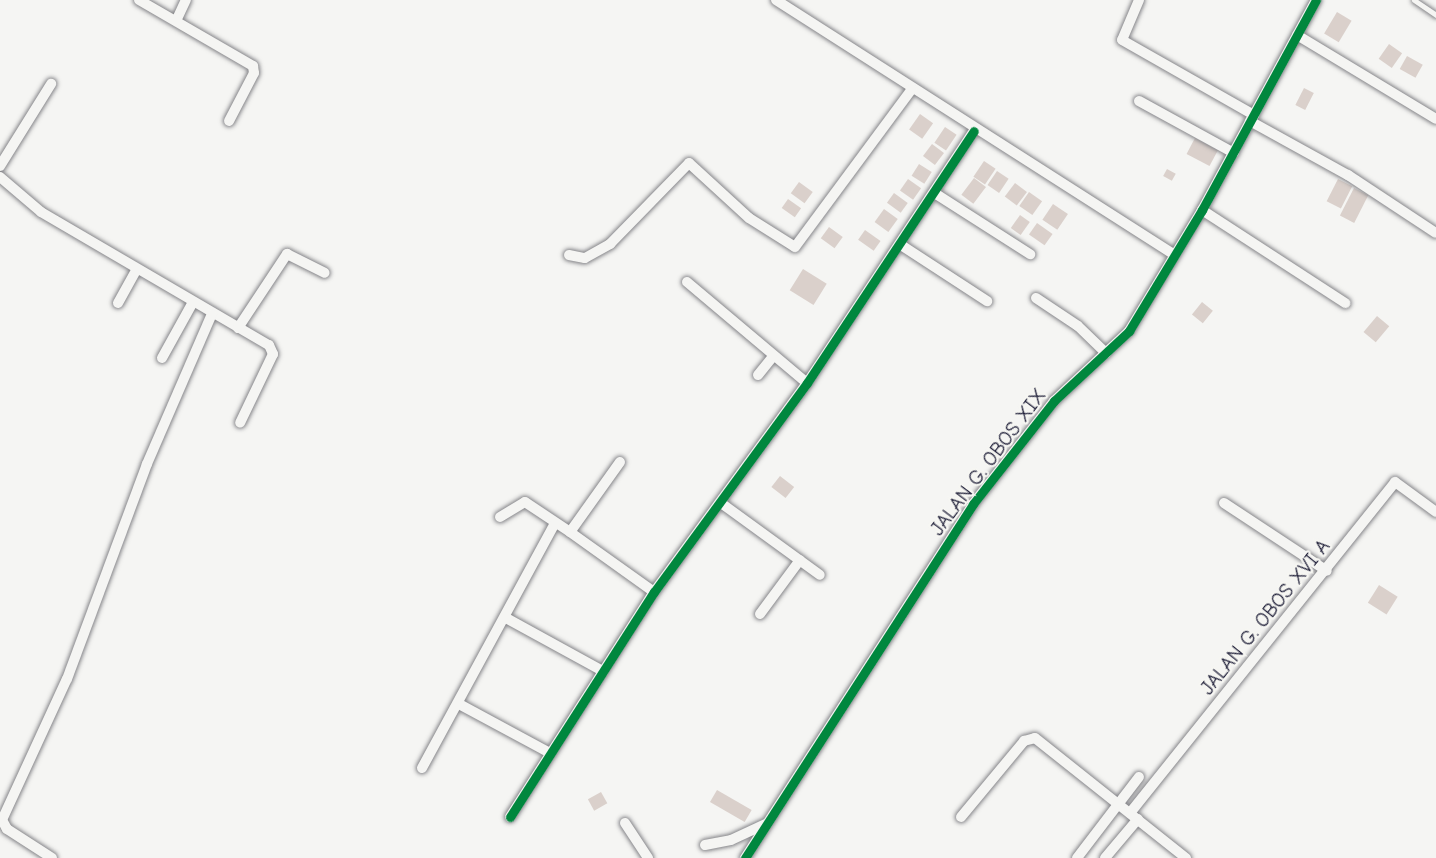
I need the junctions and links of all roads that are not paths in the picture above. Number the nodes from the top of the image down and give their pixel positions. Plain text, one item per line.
1 (140, 0) edge
2 (186, 0) edge
3 (776, 0) edge
4 (1139, 0) edge
5 (1316, 0) edge
6 (1414, 0) edge
7 (1436, 15) edge
8 (177, 19) junction
9 (1297, 35) junction
10 (51, 84) dead end
11 (912, 89) junction
12 (1139, 101) dead end
13 (1252, 118) junction
14 (1436, 119) edge
15 (229, 121) dead end
16 (974, 131) junction
17 (1234, 153) junction
18 (0, 166) edge
19 (0, 177) edge
20 (936, 194) junction
21 (1202, 210) junction
22 (1436, 233) edge
23 (901, 245) junction
24 (1030, 254) dead end
25 (1173, 254) junction
26 (569, 255) dead end
27 (137, 269) junction
28 (324, 273) dead end
29 (687, 282) dead end
30 (1036, 298) dead end
31 (193, 302) junction
32 (987, 302) dead end
33 (118, 303) dead end
34 (1345, 303) dead end
35 (212, 314) junction
36 (238, 327) junction
37 (1106, 353) junction
38 (162, 358) dead end
39 (772, 358) junction
40 (758, 375) dead end
41 (807, 383) junction
42 (240, 423) dead end
43 (620, 462) dead end
44 (721, 503) junction
45 (1224, 503) dead end
46 (1436, 512) edge
47 (500, 517) dead end
48 (555, 523) junction
49 (570, 532) junction
50 (800, 560) junction
51 (1327, 571) junction
52 (820, 575) dead end
53 (654, 592) junction
54 (760, 614) dead end
55 (506, 618) junction
56 (603, 671) junction
57 (459, 704) junction
58 (550, 753) junction
59 (423, 768) dead end
60 (1139, 777) dead end
61 (1118, 804) junction
62 (1134, 816) junction
63 (510, 817) dead end
64 (961, 817) dead end
65 (625, 823) dead end
66 (766, 824) junction
67 (705, 844) dead end
68 (52, 858) edge
69 (648, 858) edge
70 (745, 858) edge
71 (1077, 858) edge
72 (1105, 858) edge
73 (1186, 858) edge

1 - 8 street
2 - 8 street
3 - 11 street
4 - 13 street
5 - 9 street, JALAN G. OBOS XIX
6 - 7 lane
8 - 15 street
9 - 13 street, JALAN G. OBOS XIX
9 - 14 street
10 - 18 street
11 - 16 street
11 - 26 street
12 - 17 street
13 - 17 street, JALAN G. OBOS XIX
13 - 22 street
16 - 20 street
16 - 25 street
17 - 21 street, JALAN G. OBOS XIX
19 - 27 street
20 - 23 street
20 - 24 street
21 - 25 street, JALAN G. OBOS XIX
21 - 34 street
23 - 32 street
23 - 41 street
25 - 37 street, JALAN G. OBOS XIX
27 - 31 street
27 - 33 street
28 - 36 street
29 - 39 street
30 - 37 street
31 - 35 street
31 - 38 street
35 - 36 street
35 - 68 street
36 - 42 street
37 - 66 street, JALAN G. OBOS XIX
39 - 40 street
39 - 41 street
41 - 44 street
43 - 49 street
44 - 50 street
44 - 53 street
45 - 51 street
46 - 51 street, JALAN G. OBOS XVI A
47 - 48 street
48 - 49 street
48 - 55 street
49 - 53 street
50 - 52 street
50 - 54 street
51 - 62 street, JALAN G. OBOS XVI A
53 - 56 street
55 - 56 street
55 - 57 street
56 - 58 street
57 - 58 street
57 - 59 street
58 - 63 street
60 - 61 street
61 - 62 street
61 - 64 street
61 - 71 street
62 - 72 street, JALAN G. OBOS XVI A
62 - 73 street
65 - 69 street
66 - 67 street
66 - 70 street, JALAN G. OBOS XIX

